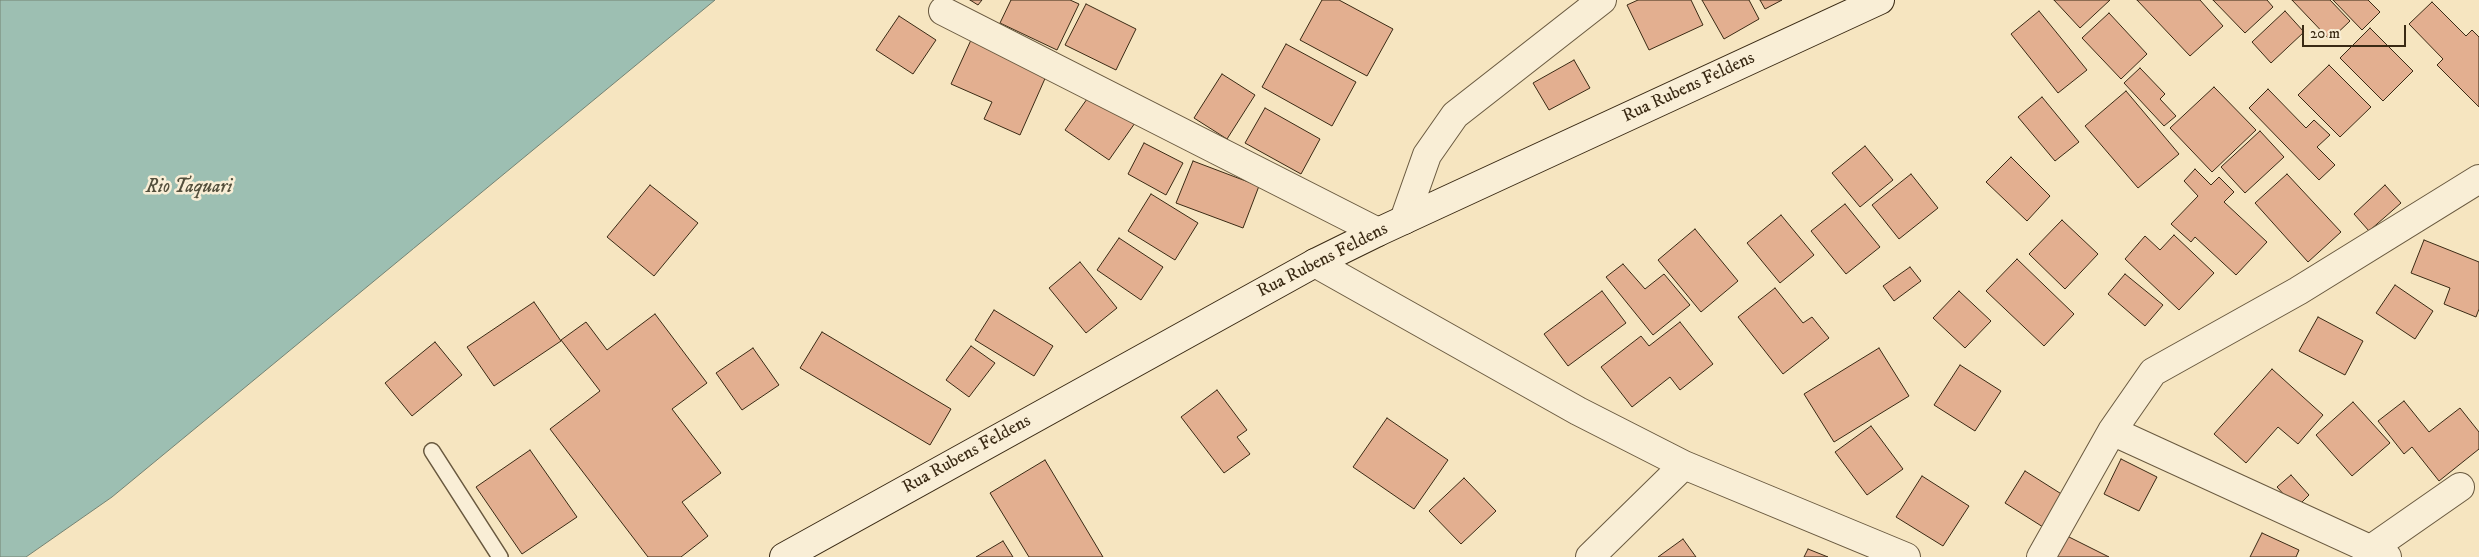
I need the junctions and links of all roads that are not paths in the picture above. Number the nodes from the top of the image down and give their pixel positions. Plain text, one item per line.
1 (1602, 0) edge
2 (1880, 0) edge
3 (943, 11) dead end
4 (2479, 179) edge
5 (1404, 220) junction
6 (1378, 232) junction
7 (1315, 263) junction
8 (2112, 431) junction
9 (432, 452) dead end
10 (1684, 465) junction
11 (2460, 487) dead end
12 (2379, 553) edge
13 (500, 557) edge
14 (784, 557) edge
15 (1590, 557) edge
16 (1906, 557) edge
17 (2041, 557) edge

1 - 5 street
2 - 5 street, Rua Rubens Feldens
3 - 6 street
4 - 8 street
5 - 6 street, Rua Rubens Feldens
6 - 7 street, Rua Rubens Feldens
7 - 10 street
7 - 14 street, Rua Rubens Feldens
8 - 12 street
8 - 17 street
9 - 13 lane
10 - 15 street
10 - 16 street
11 - 12 street

